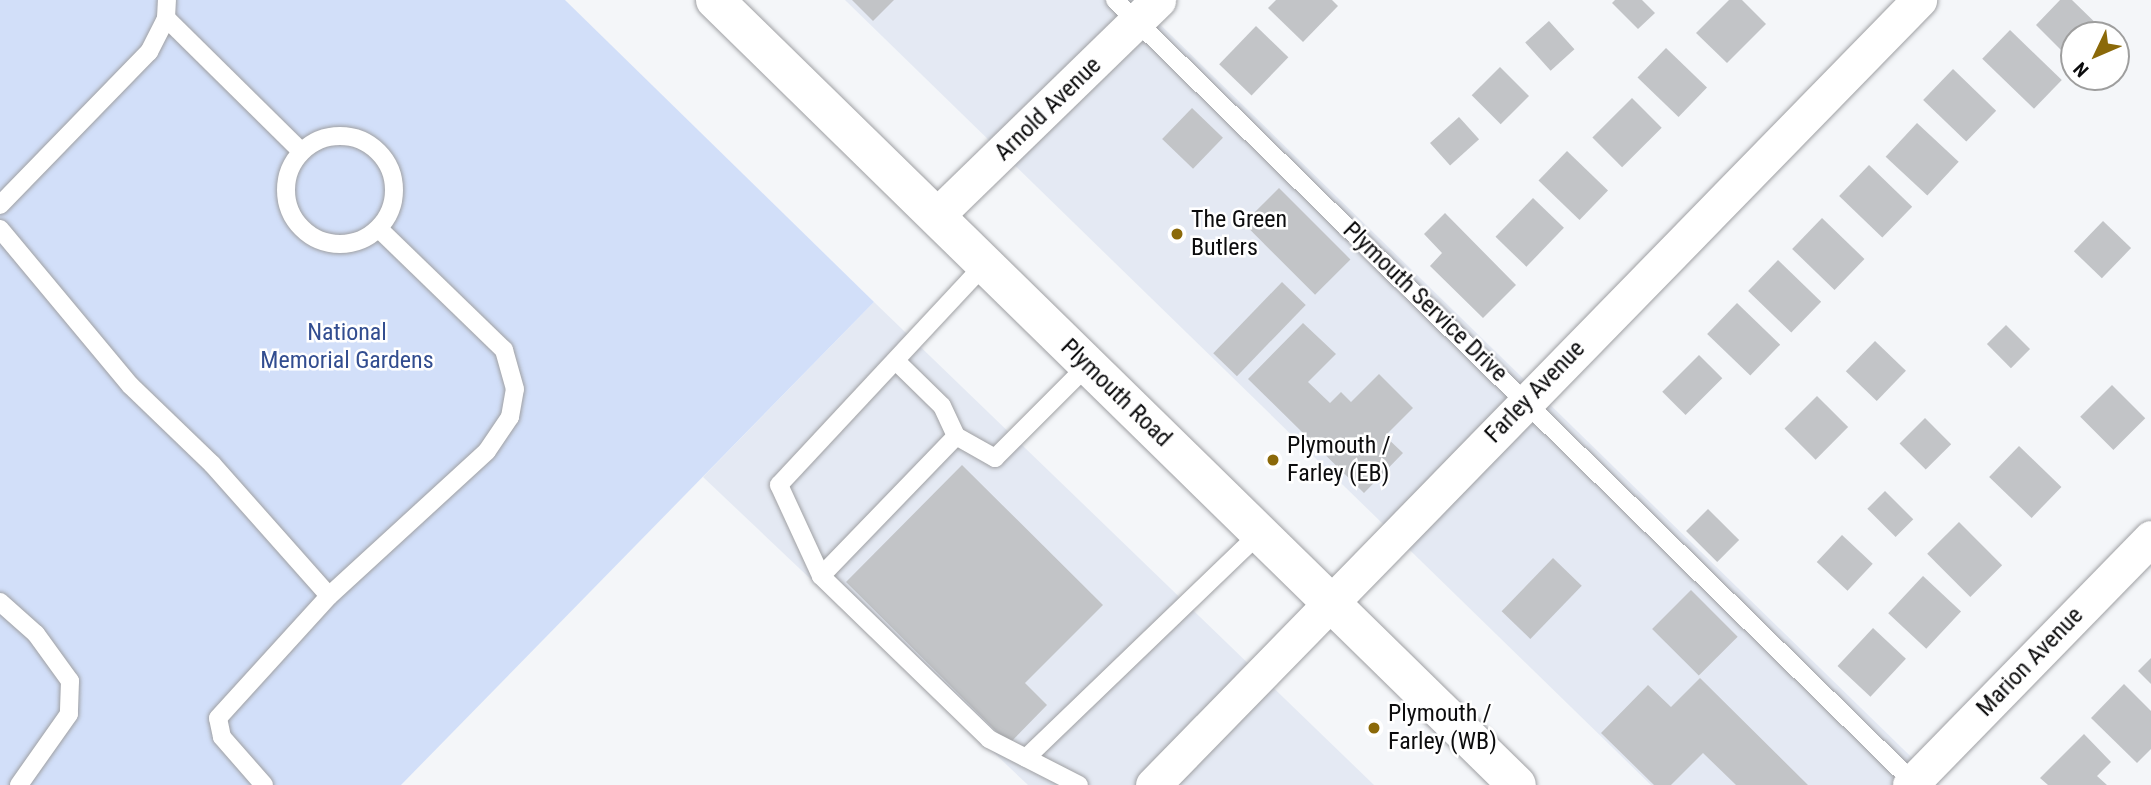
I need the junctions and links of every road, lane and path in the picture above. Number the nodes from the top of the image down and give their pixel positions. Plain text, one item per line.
1 (715, 0) edge
2 (1919, 0) edge
3 (1137, 7) edge
4 (167, 9) edge
5 (300, 150) junction
6 (0, 205) edge
7 (936, 216) junction
8 (0, 229) edge
9 (381, 231) junction
10 (985, 264) junction
11 (896, 361) junction
12 (1088, 365) junction
13 (1525, 401) junction
14 (956, 436) junction
15 (1260, 533) junction
16 (2151, 538) edge
17 (821, 576) junction
18 (329, 596) junction
19 (0, 602) edge
20 (1330, 602) junction
21 (1026, 758) junction
22 (1913, 784) edge
23 (19, 785) edge
24 (264, 785) edge
25 (1079, 785) edge
26 (1153, 785) edge
27 (1517, 785) edge

1 - 7 main road, Plymouth Road
2 - 13 street, Farley Avenue
3 - 7 street, Arnold Avenue
3 - 13 lane, Plymouth Service Drive
4 - 5 lane
4 - 6 lane
5 - 9 lane
5 - 9 lane
7 - 10 main road, Plymouth Road
8 - 18 lane
9 - 18 lane
10 - 11 lane
10 - 12 main road, Plymouth Road
11 - 14 lane
11 - 17 lane
12 - 14 lane
12 - 15 main road, Plymouth Road
13 - 20 street, Farley Avenue
13 - 22 lane, Plymouth Service Drive
14 - 17 lane
15 - 20 main road, Plymouth Road
15 - 21 lane
16 - 22 street, Marion Avenue
17 - 21 lane
18 - 24 lane
19 - 23 lane
20 - 26 street, Farley Avenue
20 - 27 main road, Plymouth Road
21 - 25 lane

